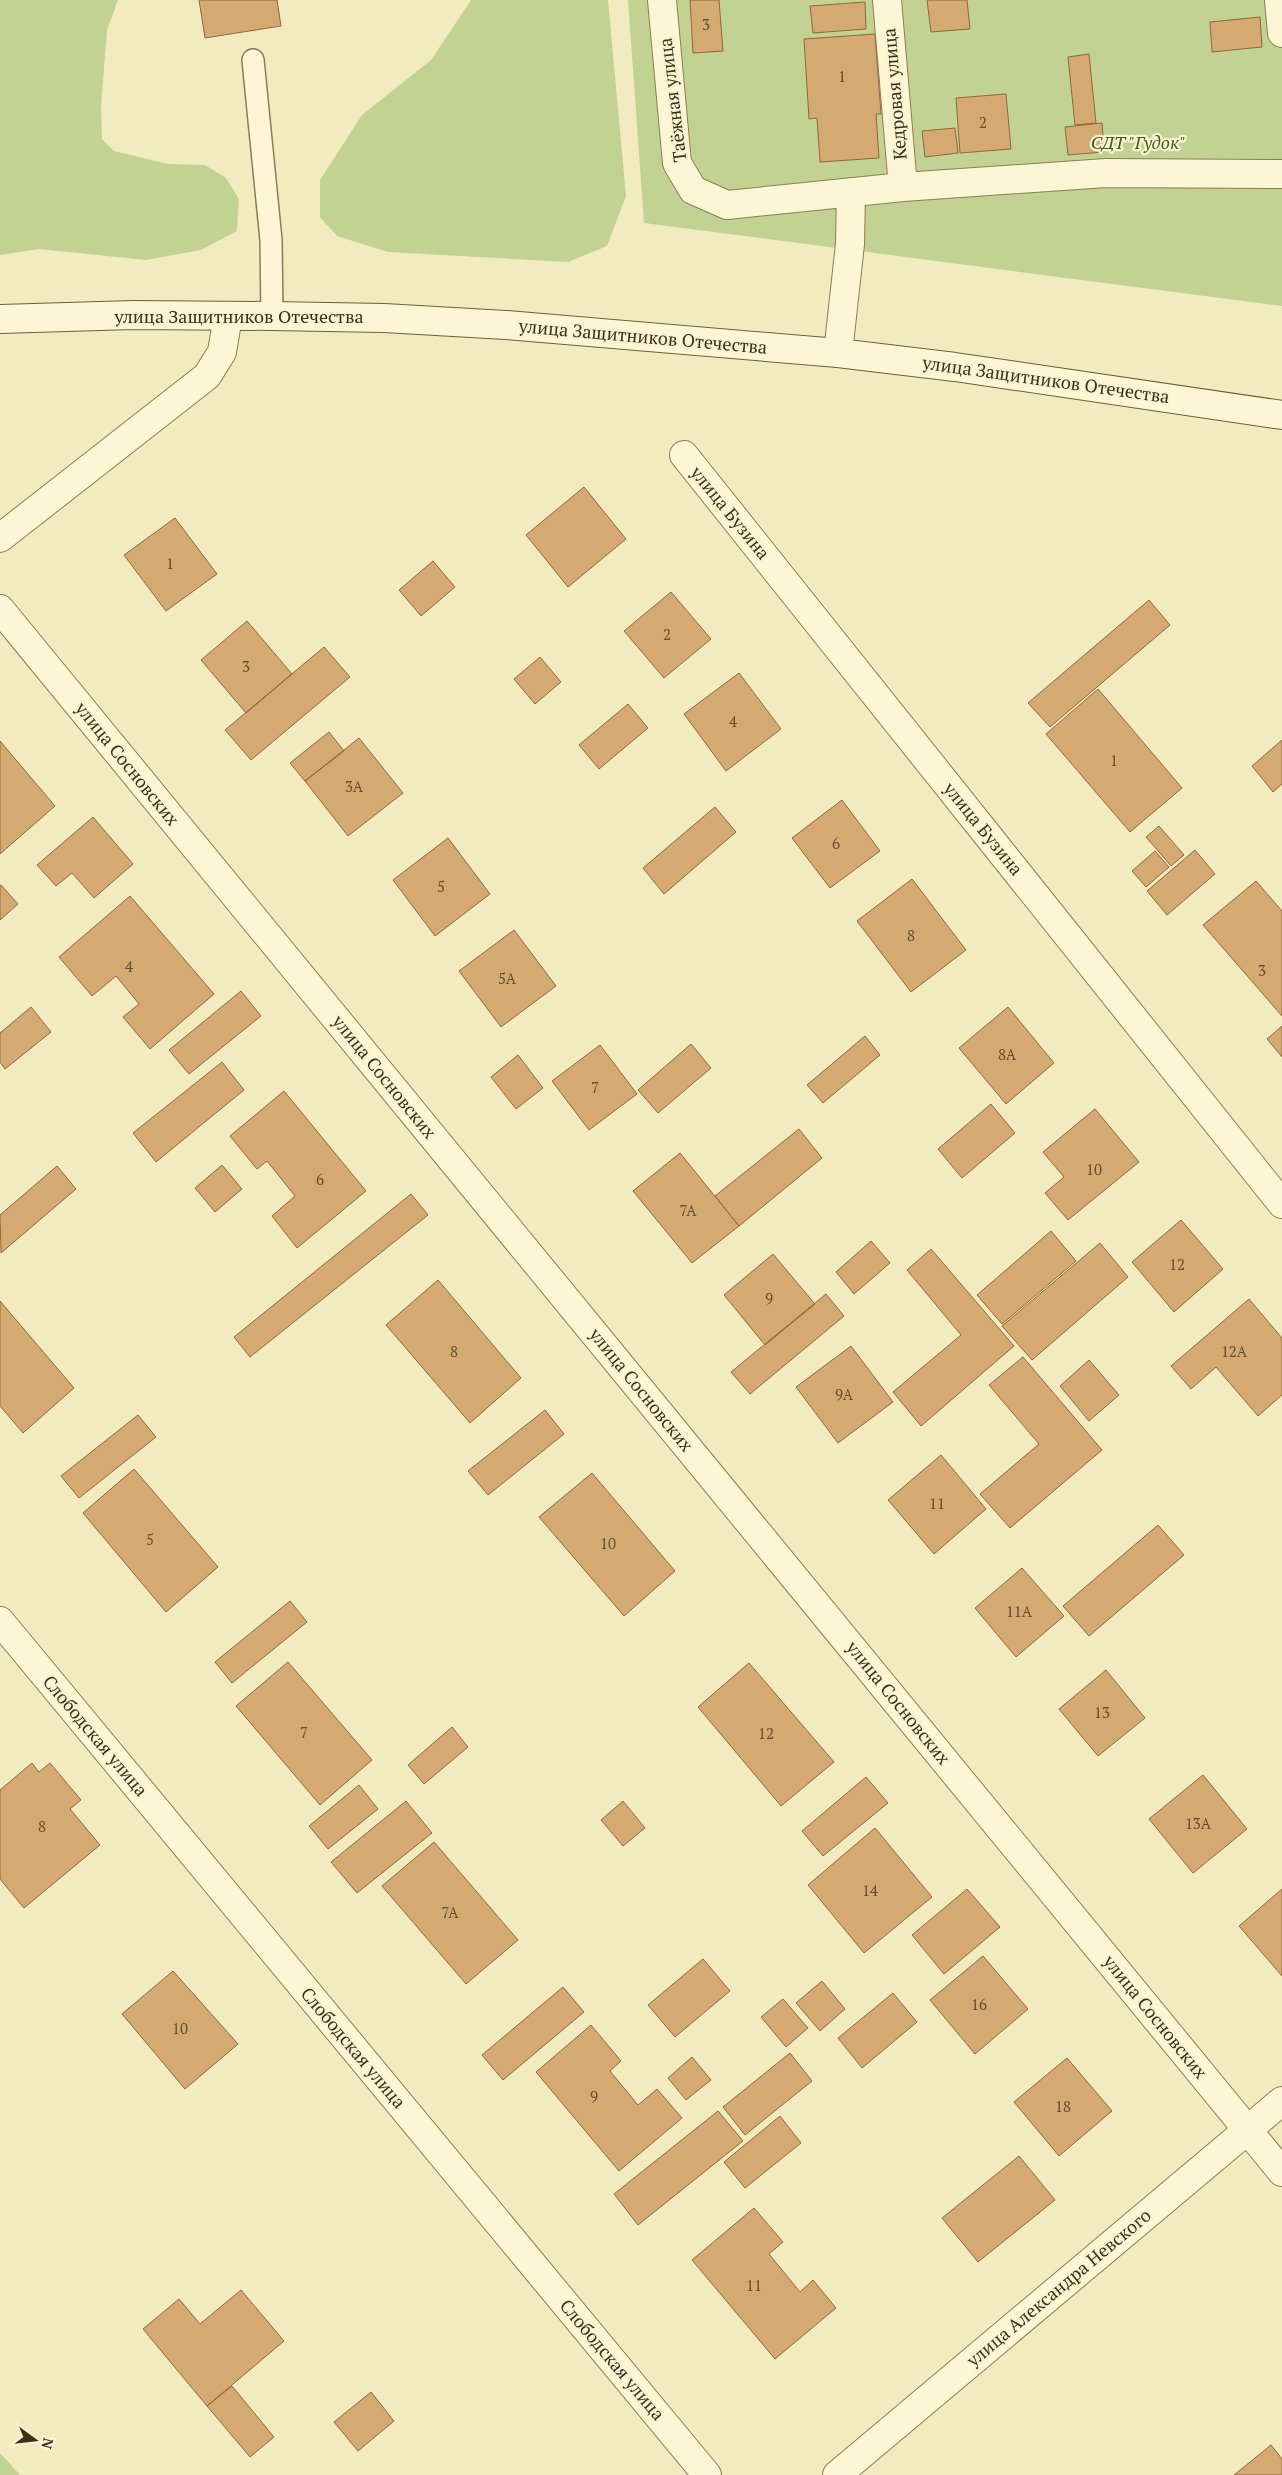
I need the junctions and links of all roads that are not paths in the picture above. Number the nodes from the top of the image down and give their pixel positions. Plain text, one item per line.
1 (662, 0) edge
2 (887, 0) edge
3 (1279, 0) edge
4 (1282, 33) edge
5 (253, 60) dead end
6 (1282, 174) edge
7 (903, 187) junction
8 (851, 192) junction
9 (228, 316) junction
10 (272, 316) junction
11 (0, 319) edge
12 (838, 353) junction
13 (1282, 414) edge
14 (684, 455) dead end
15 (0, 538) edge
16 (0, 609) edge
17 (1282, 1204) edge
18 (0, 1621) edge
19 (1282, 2101) edge
20 (1247, 2129) junction
21 (1282, 2172) edge
22 (707, 2475) edge
23 (838, 2475) edge

1 - 8 street, Таёжная улица
2 - 7 street, Кедровая улица
3 - 4 street
5 - 10 lane
6 - 7 street
7 - 8 street
8 - 12 street
9 - 10 street, улица Защитников Отечества
9 - 11 street, улица Защитников Отечества
9 - 15 street
10 - 12 street, улица Защитников Отечества
12 - 13 street, улица Защитников Отечества
14 - 17 street, улица Бузина
16 - 20 street, улица Сосновских
18 - 22 street, Слободская улица
19 - 20 street, улица Александра Невского
20 - 21 street, улица Сосновских
20 - 23 street, улица Александра Невского

